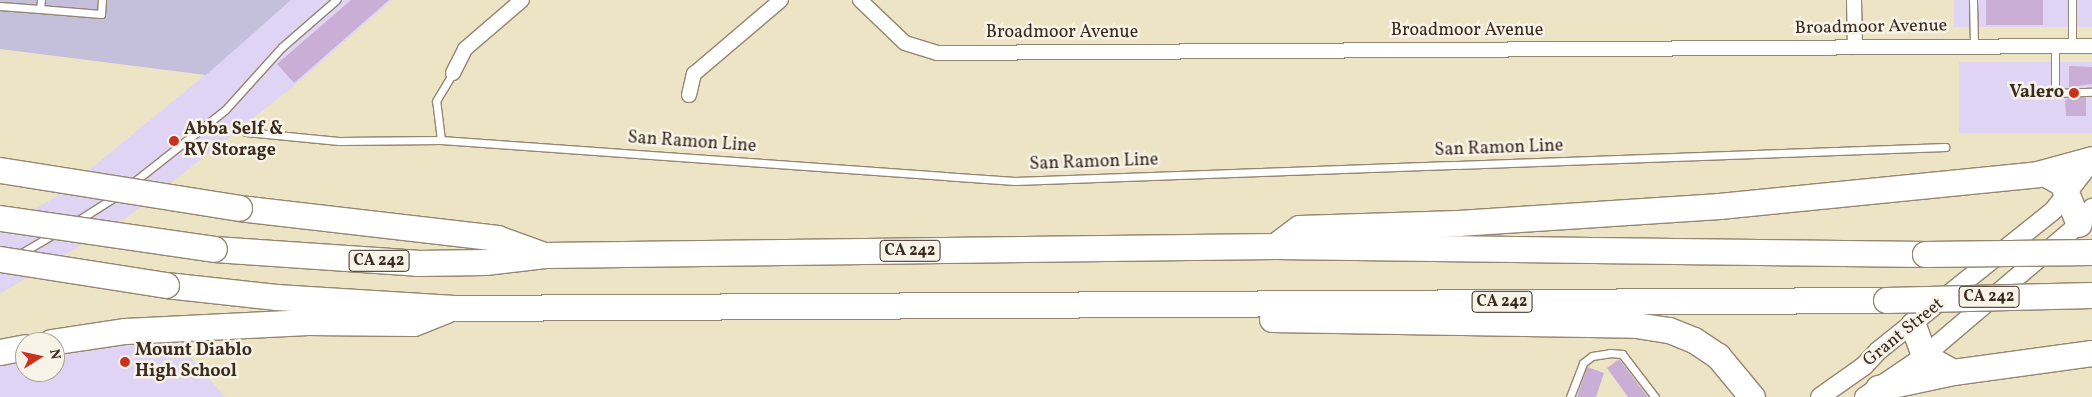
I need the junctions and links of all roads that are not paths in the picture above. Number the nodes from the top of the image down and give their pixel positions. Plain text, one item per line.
1 (41, 0) edge
2 (102, 0) edge
3 (336, 0) edge
4 (522, 0) edge
5 (781, 0) edge
6 (860, 0) edge
7 (1854, 0) edge
8 (1973, 0) edge
9 (2072, 0) edge
10 (0, 6) edge
11 (40, 9) junction
12 (1974, 45) junction
13 (2054, 46) junction
14 (2072, 46) junction
15 (2092, 46) edge
16 (1855, 47) junction
17 (453, 74) joint
18 (2092, 92) edge
19 (689, 95) dead end
20 (246, 132) dead end
21 (441, 140) junction
22 (1945, 147) dead end
23 (2092, 160) edge
24 (0, 170) edge
25 (2044, 173) junction
26 (2068, 192) junction
27 (2086, 216) edge
28 (0, 218) edge
29 (1276, 246) junction
30 (2092, 252) edge
31 (545, 255) junction
32 (0, 259) edge
33 (0, 265) edge
34 (2092, 295) edge
35 (1119, 304) junction
36 (454, 308) junction
37 (1914, 325) junction
38 (65, 340) edge
39 (15, 349) edge
40 (0, 352) edge
41 (2092, 353) edge
42 (1924, 356) junction
43 (1953, 372) junction
44 (1871, 392) edge
45 (1570, 397) edge
46 (1655, 397) edge
47 (1752, 397) edge
48 (1820, 397) edge

1 - 11 lane
2 - 11 lane
3 - 33 lane
4 - 17 street
5 - 19 street
6 - 16 street, Broadmoor Avenue
7 - 16 street
8 - 12 lane
9 - 14 lane
10 - 11 lane
12 - 13 street, Broadmoor Avenue
12 - 16 street, Broadmoor Avenue
13 - 14 street, Broadmoor Avenue
13 - 18 lane
14 - 15 street, Broadmoor Avenue
17 - 21 lane
20 - 21 lane, San Ramon Line
21 - 22 lane, San Ramon Line
23 - 25 highway
23 - 26 street, Grant Street
24 - 31 highway, bridge
25 - 26 highway
25 - 29 highway
26 - 27 highway
26 - 37 street, Grant Street
27 - 42 street, Grant Street
28 - 31 highway, CA 242, bridge
29 - 30 highway, CA 242, bridge
29 - 31 highway, CA 242
32 - 36 highway, CA 242, bridge
34 - 35 highway, CA 242, bridge
35 - 36 highway, CA 242
35 - 47 highway
36 - 38 highway
37 - 42 highway
37 - 48 street, Grant Street
39 - 40 highway
41 - 43 highway
42 - 43 highway
42 - 44 street, Grant Street
43 - 44 highway
45 - 46 lane

